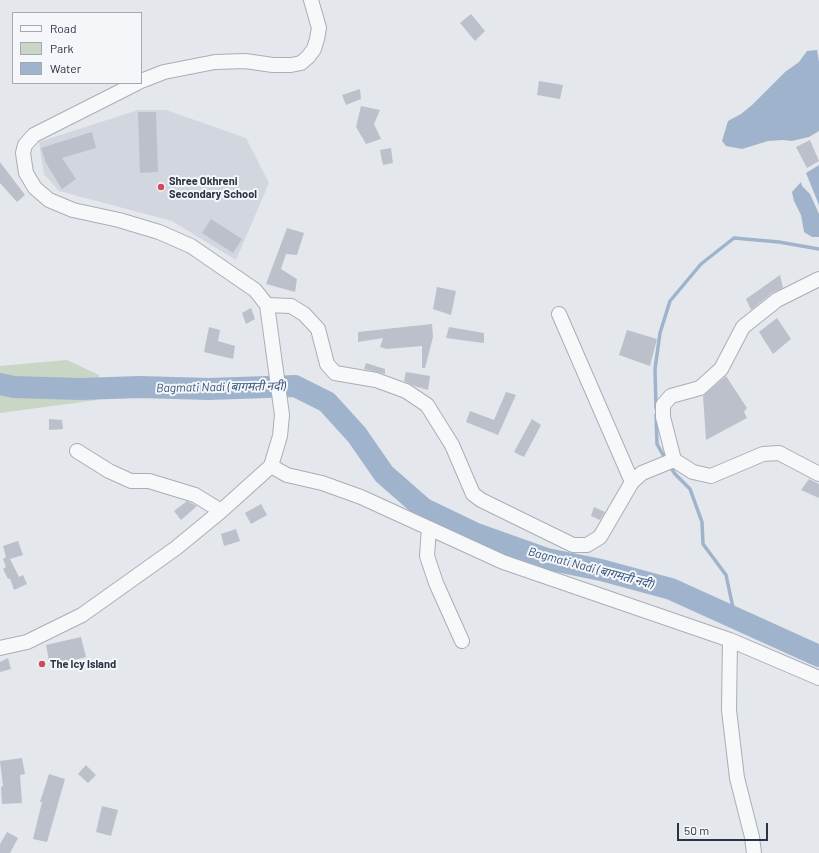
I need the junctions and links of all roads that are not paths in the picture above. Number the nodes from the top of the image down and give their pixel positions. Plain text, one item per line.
1 (311, 0) edge
2 (142, 81) edge
3 (135, 84) edge
4 (819, 279) edge
5 (267, 305) junction
6 (559, 314) dead end
7 (77, 451) dead end
8 (674, 460) junction
9 (271, 466) junction
10 (819, 474) edge
11 (632, 482) junction
12 (221, 511) junction
13 (429, 528) junction
14 (730, 640) junction
15 (462, 641) dead end
16 (0, 648) edge
17 (819, 678) edge
18 (754, 853) edge

1 - 2 street
3 - 5 street
4 - 8 street
5 - 9 street
5 - 11 street
6 - 11 street
7 - 12 street
8 - 10 street
8 - 11 street
9 - 12 street
9 - 13 street
12 - 16 street
13 - 14 street
13 - 15 street
14 - 17 street
14 - 18 street

